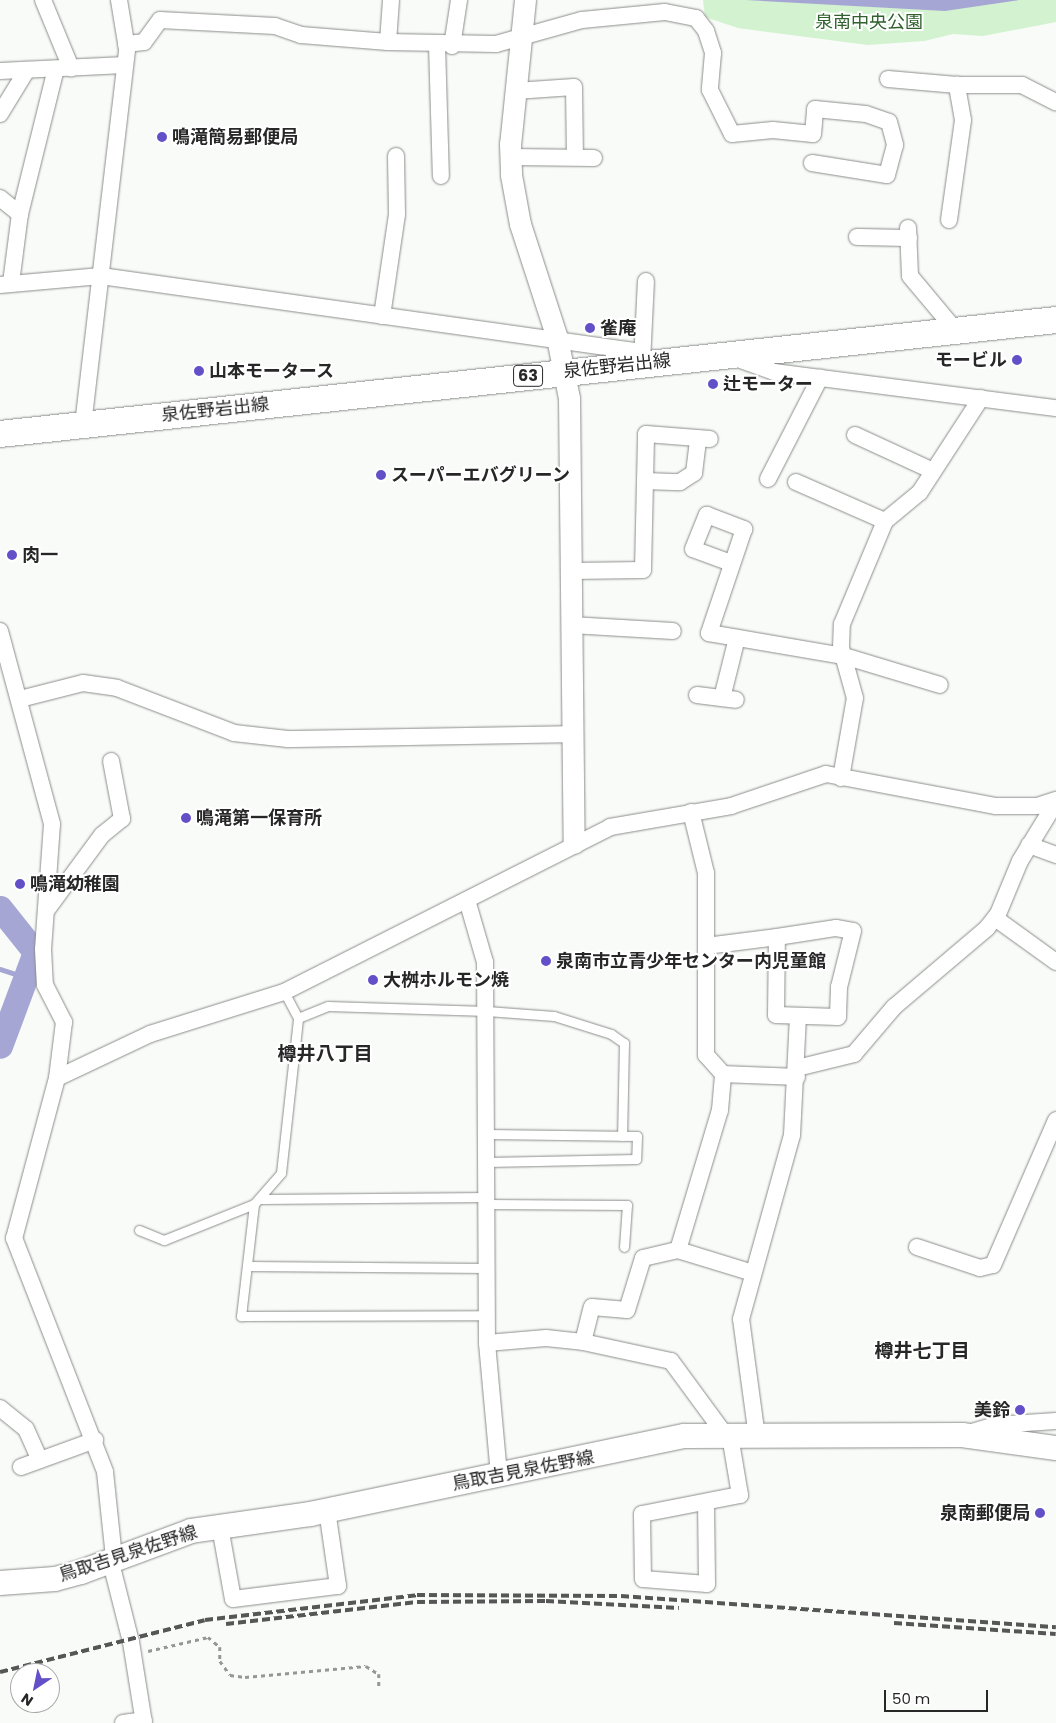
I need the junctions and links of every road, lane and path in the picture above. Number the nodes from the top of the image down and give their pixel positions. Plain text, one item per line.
1 (42, 0) edge
2 (119, 0) edge
3 (391, 0) edge
4 (459, 0) edge
5 (525, 0) edge
6 (521, 38) junction
7 (388, 42) junction
8 (126, 44) junction
9 (445, 46) junction
10 (125, 65) junction
11 (63, 68) junction
12 (27, 70) junction
13 (0, 71) edge
14 (888, 78) dead end
15 (957, 86) junction
16 (515, 92) junction
17 (1056, 102) edge
18 (0, 114) edge
19 (396, 156) dead end
20 (511, 157) junction
21 (575, 158) junction
22 (594, 158) dead end
23 (812, 163) dead end
24 (441, 176) dead end
25 (0, 198) edge
26 (20, 214) junction
27 (949, 220) dead end
28 (857, 237) dead end
29 (101, 276) junction
30 (646, 280) dead end
31 (6, 284) edge
32 (382, 316) junction
33 (1056, 320) edge
34 (956, 331) junction
35 (557, 338) junction
36 (727, 355) junction
37 (642, 358) junction
38 (565, 372) junction
39 (820, 378) junction
40 (981, 398) junction
41 (1056, 408) edge
42 (83, 425) junction
43 (0, 434) edge
44 (855, 435) dead end
45 (933, 471) junction
46 (768, 479) dead end
47 (645, 481) junction
48 (796, 482) dead end
49 (885, 521) junction
50 (731, 563) dead end
51 (571, 571) junction
52 (571, 626) junction
53 (0, 631) edge
54 (673, 631) dead end
55 (737, 638) junction
56 (844, 656) junction
57 (7, 676) edge
58 (940, 685) dead end
59 (697, 695) dead end
60 (20, 698) junction
61 (573, 734) junction
62 (111, 761) dead end
63 (841, 778) junction
64 (1056, 801) edge
65 (691, 812) junction
66 (574, 843) junction
67 (1029, 845) junction
68 (1056, 855) edge
69 (467, 900) junction
70 (46, 912) junction
71 (994, 918) junction
72 (777, 936) junction
73 (706, 946) junction
74 (1056, 962) edge
75 (284, 992) junction
76 (487, 1011) junction
77 (798, 1017) junction
78 (298, 1018) junction
79 (797, 1073) junction
80 (723, 1074) junction
81 (57, 1078) junction
82 (1056, 1120) edge
83 (487, 1134) junction
84 (622, 1136) junction
85 (487, 1162) junction
86 (486, 1200) junction
87 (257, 1202) junction
88 (139, 1230) dead end
89 (7, 1236) edge
90 (624, 1247) dead end
91 (916, 1247) dead end
92 (678, 1250) junction
93 (247, 1266) junction
94 (486, 1268) junction
95 (753, 1273) junction
96 (486, 1315) junction
97 (583, 1342) junction
98 (487, 1343) junction
99 (0, 1408) edge
100 (1056, 1421) edge
101 (962, 1435) junction
102 (728, 1436) junction
103 (757, 1437) junction
104 (95, 1440) junction
105 (1056, 1448) edge
106 (40, 1460) junction
107 (22, 1467) dead end
108 (499, 1476) junction
109 (706, 1502) junction
110 (327, 1510) junction
111 (220, 1527) junction
112 (112, 1558) junction
113 (0, 1583) edge
114 (133, 1655) junction
115 (379, 1687) dead end
116 (144, 1721) edge
117 (123, 1723) edge

1 - 11 street
2 - 8 street
3 - 7 street
4 - 9 street
5 - 6 street
6 - 9 street
6 - 16 street
6 - 23 street
7 - 8 street
7 - 9 street
8 - 10 street
9 - 24 street
10 - 11 street
10 - 29 street
11 - 12 street
11 - 26 street
12 - 13 street
12 - 18 street
14 - 15 street
15 - 17 street
15 - 27 street
16 - 20 street
16 - 21 street
19 - 32 street
20 - 21 street
20 - 35 street
21 - 22 street
25 - 26 street
26 - 31 street
28 - 34 street
29 - 31 street
29 - 32 street
29 - 42 street
30 - 37 street
32 - 35 street
33 - 34 main road, 泉佐野岩出線 / 63
34 - 36 main road, 泉佐野岩出線 / 63
35 - 37 street
35 - 38 street
36 - 37 main road, 泉佐野岩出線 / 63
36 - 39 street
37 - 38 main road, 泉佐野岩出線 / 63
38 - 42 main road, 泉佐野岩出線 / 63
38 - 51 street
39 - 40 street
39 - 46 street
40 - 41 street
40 - 45 street
42 - 43 main road, 泉佐野岩出線 / 63
44 - 45 street
45 - 49 street
47 - 47 street
47 - 51 street
48 - 49 street
49 - 56 street
50 - 55 street
51 - 52 street
52 - 54 street
52 - 61 street
53 - 57 street
55 - 56 street
55 - 59 street
56 - 58 street
56 - 63 street
57 - 60 street
60 - 61 street
60 - 70 street
61 - 66 street
62 - 70 street
63 - 64 street
63 - 65 street
64 - 67 street
65 - 66 street
65 - 73 street
66 - 69 street
67 - 68 street
67 - 71 street
69 - 75 street
69 - 76 street
70 - 81 street
71 - 74 street
71 - 79 street
72 - 73 street
72 - 77 street
72 - 77 street
73 - 80 street
75 - 78 lane
75 - 81 street
76 - 78 lane
76 - 83 street
76 - 84 lane
77 - 79 street
78 - 87 lane
79 - 80 street
79 - 95 street
80 - 92 street
81 - 89 street
82 - 91 street
83 - 84 lane
83 - 85 street
84 - 85 lane
85 - 86 street
86 - 87 lane
86 - 90 lane
86 - 94 street
87 - 88 lane
87 - 93 lane
89 - 104 street
92 - 95 street
92 - 97 street
93 - 94 lane
93 - 96 lane
94 - 96 street
95 - 103 street
96 - 98 street
97 - 98 street
97 - 102 street
98 - 108 street
99 - 106 street
100 - 101 street
101 - 103 main road, 鳥取吉見泉佐野線
101 - 105 main road, 鳥取吉見泉佐野線
102 - 103 main road, 鳥取吉見泉佐野線
102 - 108 main road, 鳥取吉見泉佐野線
102 - 109 street
104 - 106 street
104 - 112 street
106 - 107 street
108 - 110 main road, 鳥取吉見泉佐野線
109 - 109 street
110 - 111 main road, 鳥取吉見泉佐野線
110 - 111 street
111 - 112 main road, 鳥取吉見泉佐野線
112 - 113 main road, 鳥取吉見泉佐野線
112 - 114 street
114 - 115 path
114 - 116 street
116 - 117 street

